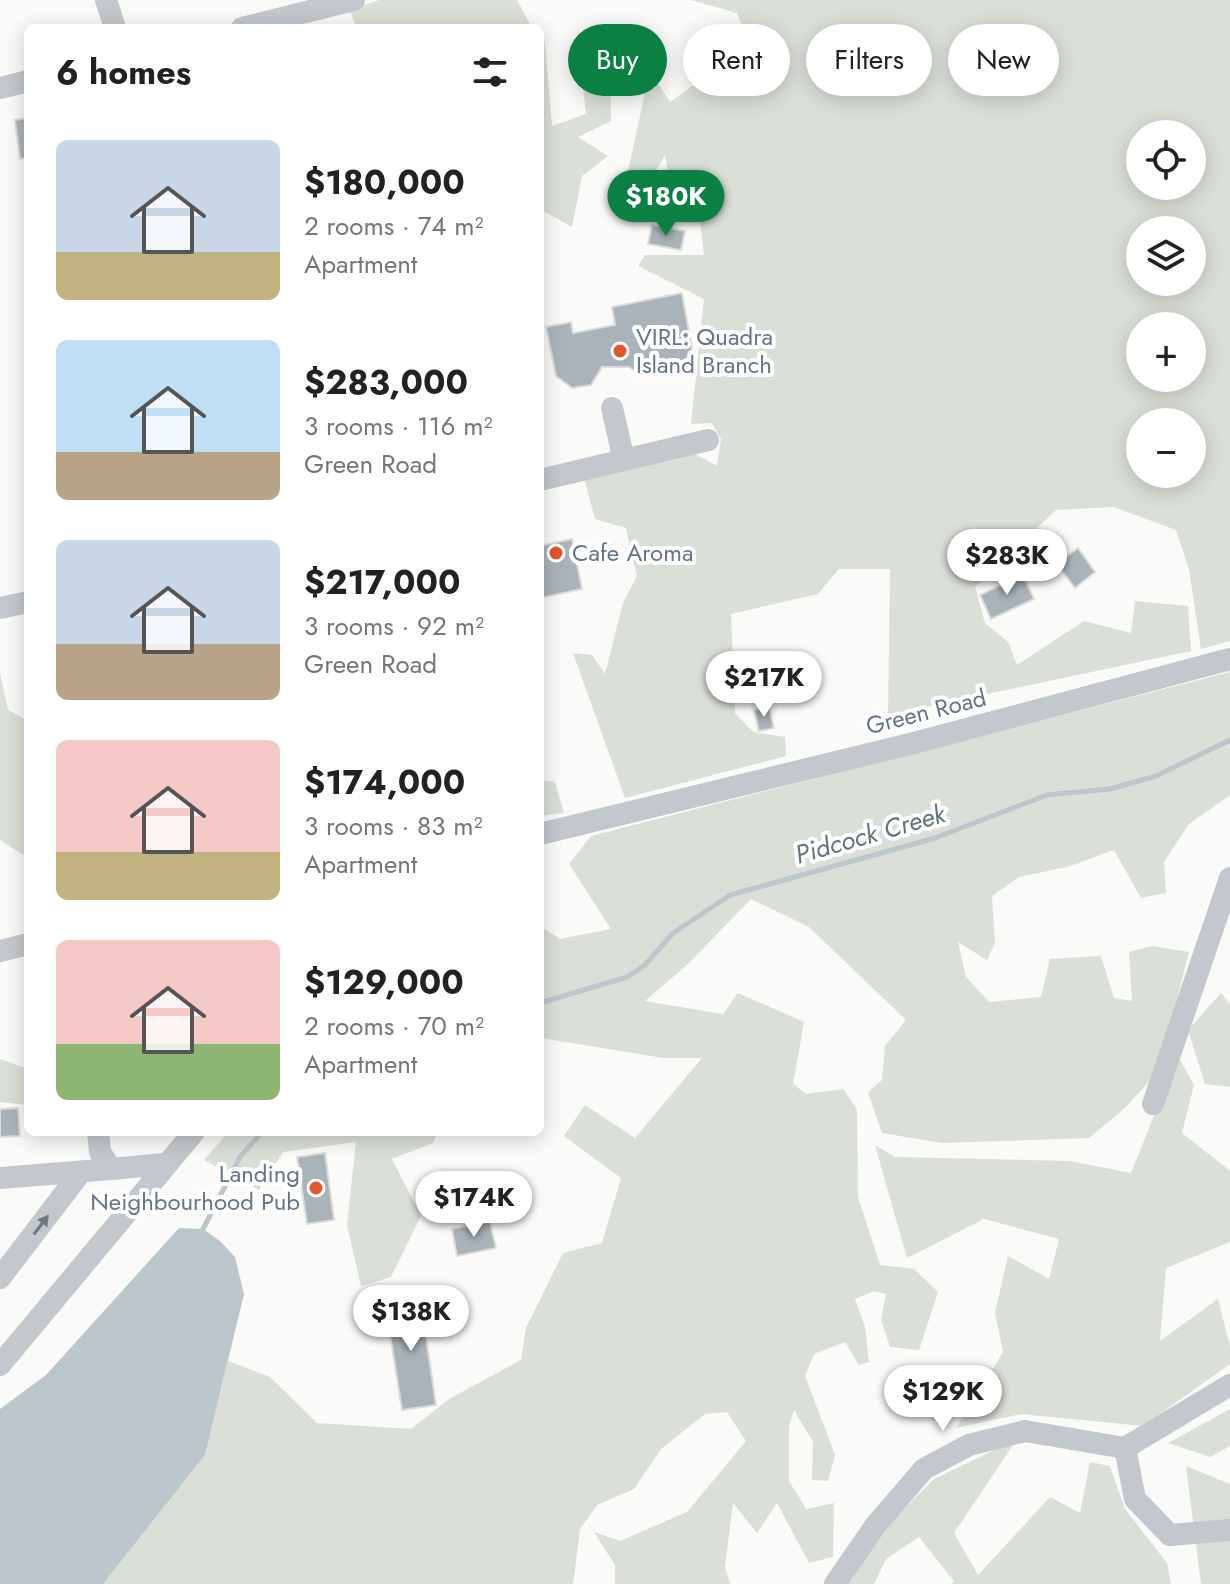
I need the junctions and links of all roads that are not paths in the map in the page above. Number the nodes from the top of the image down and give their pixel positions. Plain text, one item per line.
1 (106, 0) edge
2 (354, 0) edge
3 (114, 24) edge
4 (258, 24) edge
5 (24, 82) edge
6 (0, 88) edge
7 (612, 408) dead end
8 (708, 440) dead end
9 (624, 460) junction
10 (544, 479) edge
11 (24, 603) edge
12 (0, 608) edge
13 (1230, 659) edge
14 (544, 833) edge
15 (1230, 878) edge
16 (24, 945) edge
17 (0, 951) edge
18 (1153, 1104) dead end
19 (98, 1136) edge
20 (190, 1136) edge
21 (164, 1164) junction
22 (111, 1169) junction
23 (81, 1172) junction
24 (0, 1178) edge
25 (0, 1278) edge
26 (0, 1365) edge
27 (1230, 1385) edge
28 (1125, 1448) junction
29 (1230, 1530) edge
30 (835, 1584) edge

1 - 3 street
2 - 4 street
5 - 6 street
7 - 9 street
8 - 9 street
9 - 10 street
11 - 12 street
13 - 14 street, Green Road
15 - 18 street
16 - 17 street
19 - 22 street
20 - 21 street
21 - 22 street
21 - 26 street
22 - 23 street
23 - 24 street
25 -> 23 street
27 - 28 street
28 - 29 street
28 - 30 street

